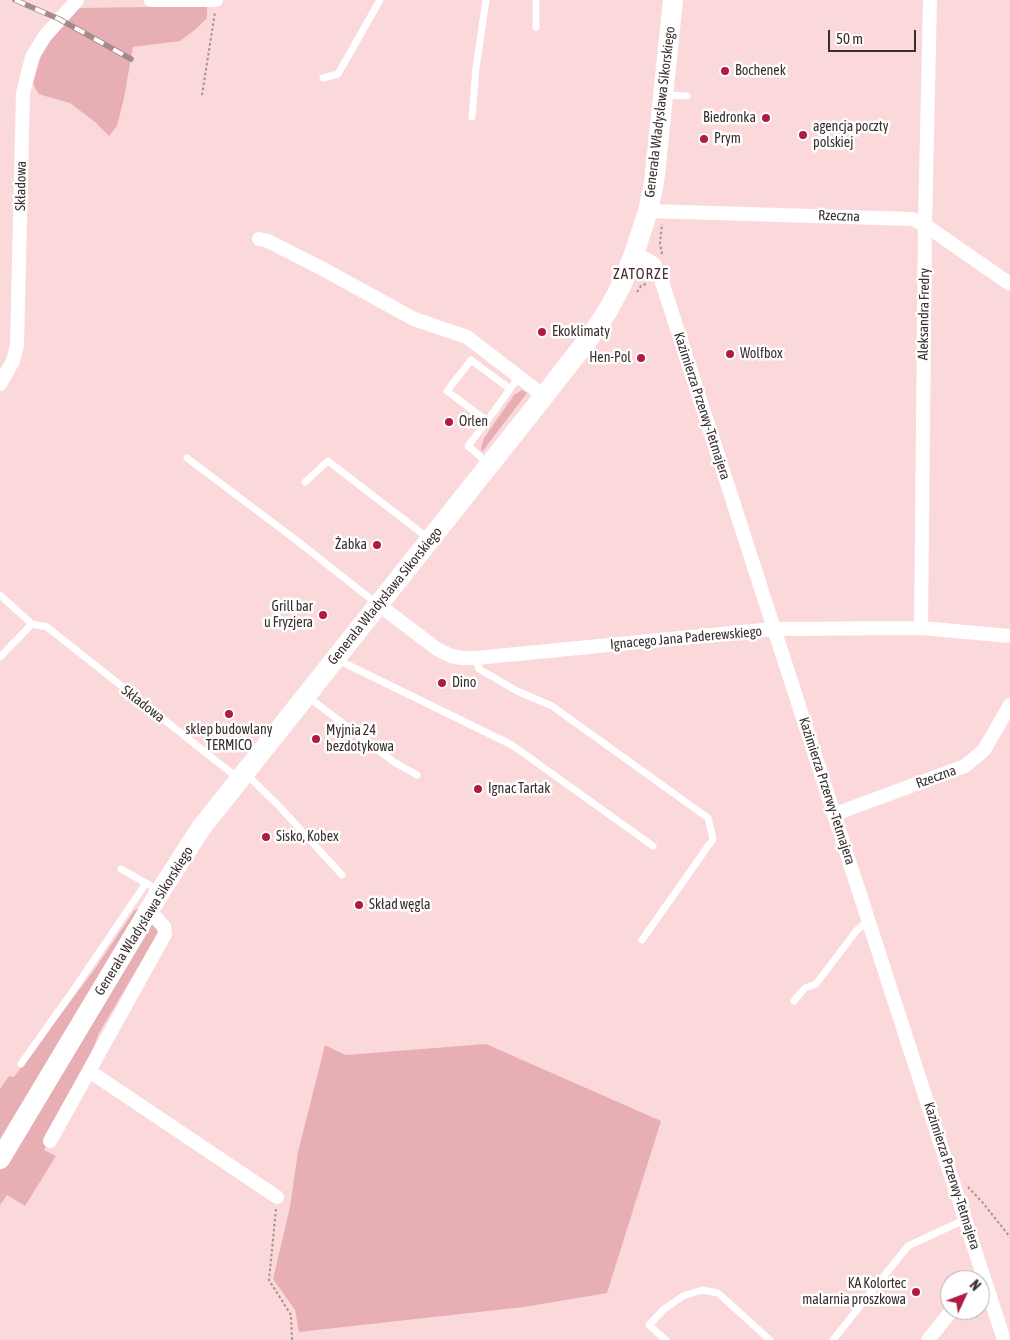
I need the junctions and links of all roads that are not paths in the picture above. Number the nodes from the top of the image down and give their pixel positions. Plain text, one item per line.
1 (77, 0) edge
2 (151, 0) edge
3 (216, 0) edge
4 (380, 0) edge
5 (486, 0) edge
6 (536, 0) edge
7 (673, 0) edge
8 (930, 0) edge
9 (536, 27) dead end
10 (323, 78) dead end
11 (662, 94) junction
12 (687, 96) dead end
13 (472, 118) dead end
14 (648, 210) junction
15 (925, 224) junction
16 (259, 239) dead end
17 (634, 254) junction
18 (1010, 284) edge
19 (519, 377) junction
20 (0, 384) edge
21 (510, 389) junction
22 (544, 396) junction
23 (487, 421) junction
24 (187, 458) dead end
25 (489, 464) junction
26 (305, 482) dead end
27 (430, 539) junction
28 (0, 595) edge
29 (379, 605) junction
30 (32, 624) junction
31 (921, 628) junction
32 (774, 630) junction
33 (1010, 636) edge
34 (0, 657) edge
35 (476, 658) junction
36 (336, 659) junction
37 (305, 695) junction
38 (1010, 705) edge
39 (417, 775) dead end
40 (242, 776) junction
41 (835, 814) junction
42 (653, 846) dead end
43 (121, 869) dead end
44 (342, 876) dead end
45 (153, 887) junction
46 (149, 910) junction
47 (870, 923) junction
48 (642, 940) dead end
49 (794, 1001) dead end
50 (21, 1064) dead end
51 (89, 1071) junction
52 (50, 1141) dead end
53 (0, 1159) edge
54 (277, 1197) road end
55 (966, 1219) junction
56 (978, 1270) edge
57 (990, 1304) edge
58 (944, 1320) edge
59 (666, 1340) edge
60 (770, 1340) edge
61 (833, 1340) edge
62 (928, 1340) edge
63 (1004, 1340) edge

1 - 20 street, Składowa
2 - 3 street
4 - 10 lane
5 - 13 lane
6 - 9 lane
7 - 11 main road, Generała Władysława Sikorskiego
8 - 15 street, Aleksandra Fredry
11 - 12 lane
11 - 14 main road, Generała Władysława Sikorskiego
14 - 15 street, Rzeczna
14 - 17 main road, Generała Władysława Sikorskiego
15 - 18 street, Rzeczna
15 - 31 street, Aleksandra Fredry
16 - 19 street
17 - 22 main road, Generała Władysława Sikorskiego
17 - 32 street, Kazimierza Przerwy-Tetmajera
19 - 21 lane
19 - 22 street
21 - 23 lane
21 - 23 lane
22 - 25 main road, Generała Władysława Sikorskiego
23 - 25 lane
24 - 29 lane
25 - 27 main road, Generała Władysława Sikorskiego
26 - 27 lane
27 - 29 main road, Generała Władysława Sikorskiego
28 - 30 lane
29 - 35 street, Ignacego Jana Paderewskiego
29 - 36 main road, Generała Władysława Sikorskiego
30 - 34 lane
30 - 40 lane, Składowa
31 - 32 street, Ignacego Jana Paderewskiego
31 - 33 street, Ignacego Jana Paderewskiego
32 - 35 street, Ignacego Jana Paderewskiego
32 - 41 street, Kazimierza Przerwy-Tetmajera
35 - 48 lane
36 - 37 main road, Generała Władysława Sikorskiego
36 - 42 lane
37 - 39 lane
37 - 40 main road, Generała Władysława Sikorskiego
38 - 41 street, Rzeczna
40 - 44 lane, Składowa
40 - 45 main road, Generała Władysława Sikorskiego
41 - 47 street, Kazimierza Przerwy-Tetmajera
43 - 45 lane
45 - 46 main road, Generała Władysława Sikorskiego
45 - 50 lane
46 - 51 street
46 - 53 main road, Generała Władysława Sikorskiego
47 - 49 lane
47 - 55 street, Kazimierza Przerwy-Tetmajera
51 - 52 street
51 - 54 street
55 - 56 street, Kazimierza Przerwy-Tetmajera
55 - 61 lane
57 - 63 street, Kazimierza Przerwy-Tetmajera
58 - 62 street
59 - 60 lane

